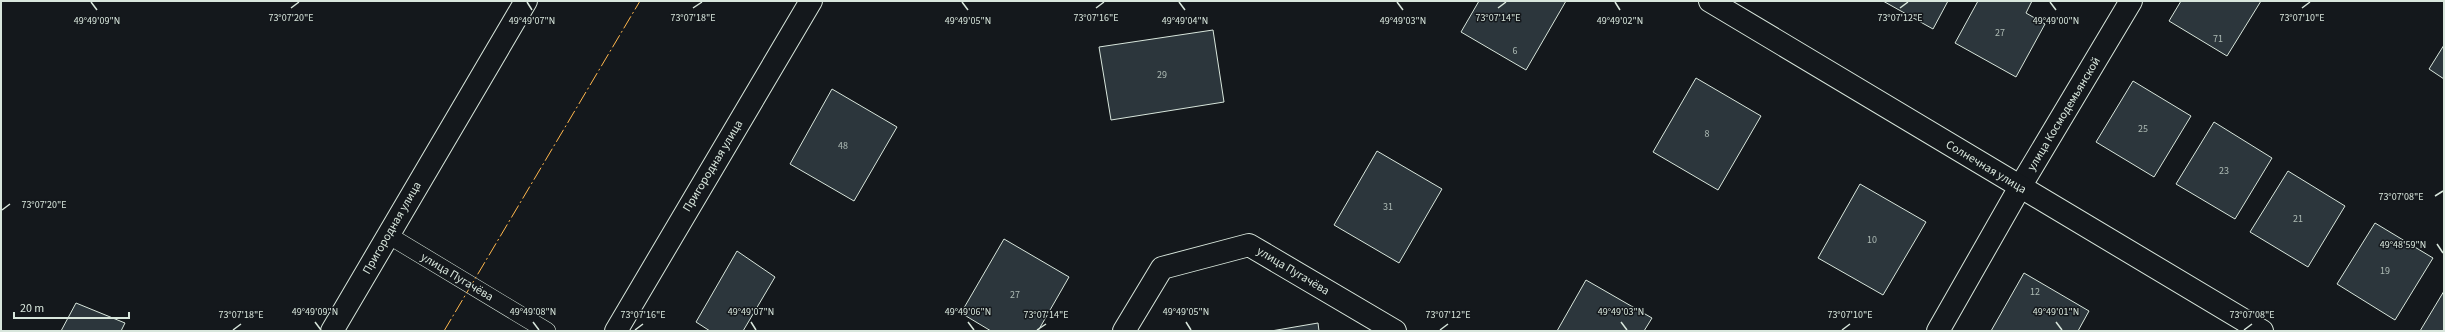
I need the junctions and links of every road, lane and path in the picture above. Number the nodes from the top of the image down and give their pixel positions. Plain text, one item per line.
1 (526, 1) edge
2 (811, 1) edge
3 (1710, 1) edge
4 (2131, 1) edge
5 (2020, 187) junction
6 (388, 235) junction
7 (332, 331) edge
8 (547, 331) edge
9 (616, 331) edge
10 (1124, 331) edge
11 (1395, 331) edge
12 (1938, 331) edge
13 (2262, 331) edge

1 - 6 street, Пригородная улица
2 - 9 street, Пригородная улица
3 - 5 street, Солнечная улица
4 - 5 street, улица Космодемьянской
5 - 12 street, улица Космодемьянской
5 - 13 street, Солнечная улица
6 - 7 street, Пригородная улица
6 - 8 lane, улица Пугачёва
10 - 11 street, улица Пугачёва

